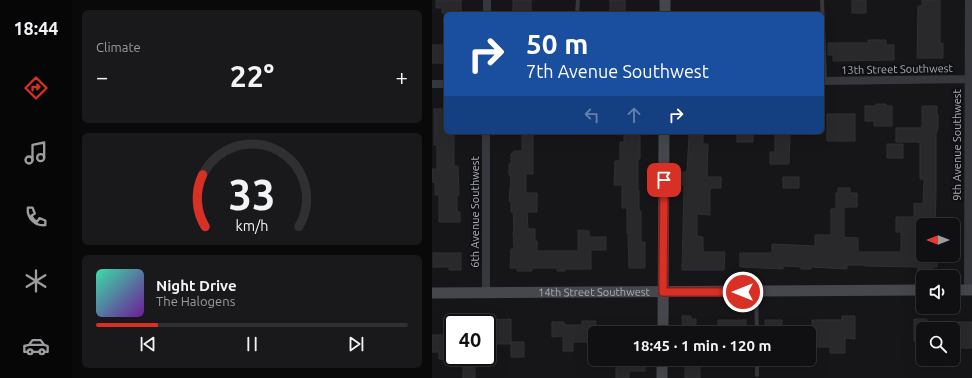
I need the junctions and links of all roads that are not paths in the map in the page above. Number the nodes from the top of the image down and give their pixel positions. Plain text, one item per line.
1 (487, 0) edge
2 (578, 0) edge
3 (665, 0) edge
4 (822, 0) edge
5 (968, 0) edge
6 (487, 12) edge
7 (578, 12) edge
8 (665, 12) edge
9 (822, 12) edge
10 (970, 79) edge
11 (824, 81) edge
12 (432, 84) edge
13 (444, 84) edge
14 (486, 134) edge
15 (664, 134) edge
16 (970, 180) edge
17 (970, 192) edge
18 (916, 290) edge
19 (970, 290) edge
20 (756, 291) junction
21 (663, 292) junction
22 (432, 293) edge
23 (486, 293) junction
24 (662, 326) edge
25 (757, 326) edge
26 (662, 366) edge
27 (757, 366) edge
28 (757, 375) dead end
29 (662, 378) edge

1 - 6 street
2 - 7 lane
3 - 8 street
4 - 9 lane
5 - 10 street, 9th Avenue Southwest
10 - 11 street, 13th Street Southwest
10 - 16 street, 9th Avenue Southwest
12 - 13 street
14 - 23 street, 6th Avenue Southwest
15 - 21 street
16 - 17 street, 9th Avenue Southwest
17 - 19 street, 9th Avenue Southwest
18 - 20 street, 14th Street Southwest
20 - 21 street, 14th Street Southwest
20 - 25 lane
21 - 23 street, 14th Street Southwest
21 - 24 street
22 - 23 street, 14th Street Southwest
26 - 29 street
27 - 28 lane

